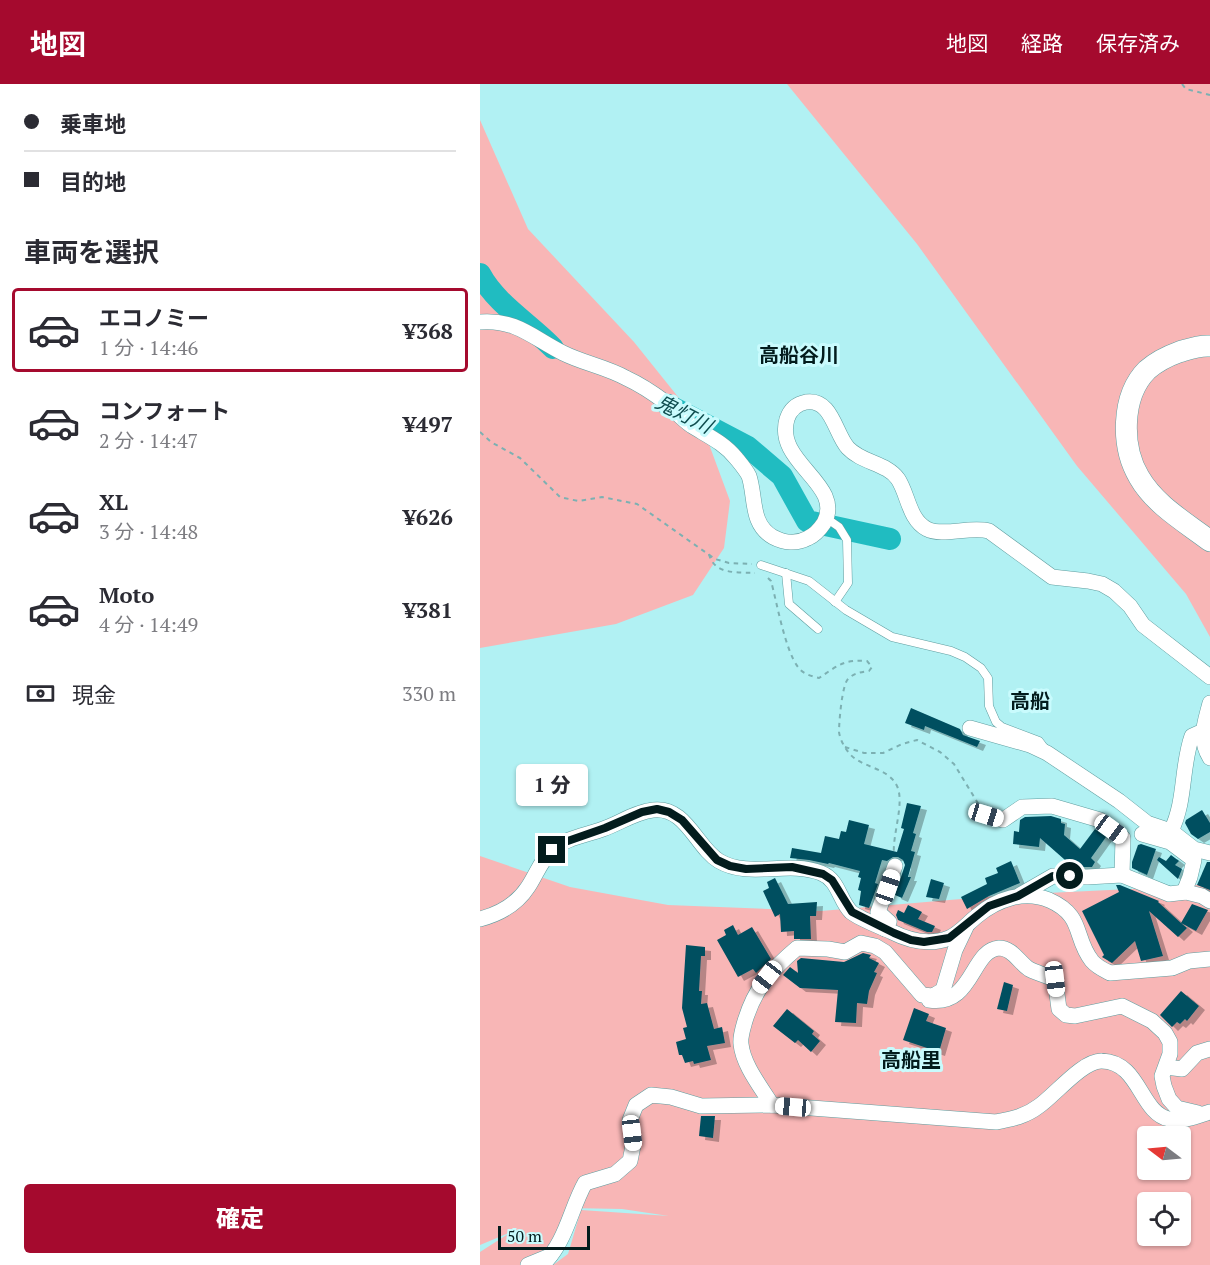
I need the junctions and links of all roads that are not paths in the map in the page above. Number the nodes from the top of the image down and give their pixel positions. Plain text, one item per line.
1 (480, 322) edge
2 (1210, 346) edge
3 (826, 518) junction
4 (1210, 541) edge
5 (761, 565) road end
6 (786, 573) junction
7 (835, 602) junction
8 (818, 629) dead end
9 (1210, 677) edge
10 (1210, 703) edge
11 (970, 728) dead end
12 (1203, 731) junction
13 (1047, 753) junction
14 (1210, 758) edge
15 (986, 815) road end
16 (1171, 831) junction
17 (1142, 834) dead end
18 (1210, 853) edge
19 (895, 866) road end
20 (1122, 875) junction
21 (1184, 892) junction
22 (1018, 896) junction
23 (1210, 901) edge
24 (480, 919) edge
25 (968, 924) junction
26 (885, 929) junction
27 (1210, 959) edge
28 (922, 995) junction
29 (1210, 1049) edge
30 (1166, 1067) junction
31 (772, 1105) junction
32 (1207, 1113) edge
33 (548, 1260) edge
34 (528, 1265) edge

1 - 3 street
2 - 4 street
3 - 7 lane
3 - 9 street
5 - 6 lane
6 - 7 lane
6 - 8 lane
7 - 13 lane
10 - 12 street
11 - 13 street
12 - 14 street
12 - 16 street
13 - 16 street
15 - 20 street
16 - 18 street
17 - 21 street
19 - 26 street
20 - 21 street
20 - 22 street
21 - 23 street
22 - 25 street
22 - 27 street
24 - 26 street
25 - 26 street
25 - 28 street
28 - 30 street
28 - 31 street
29 - 30 street
30 - 32 street
31 - 32 street
31 - 33 street
33 - 34 street

